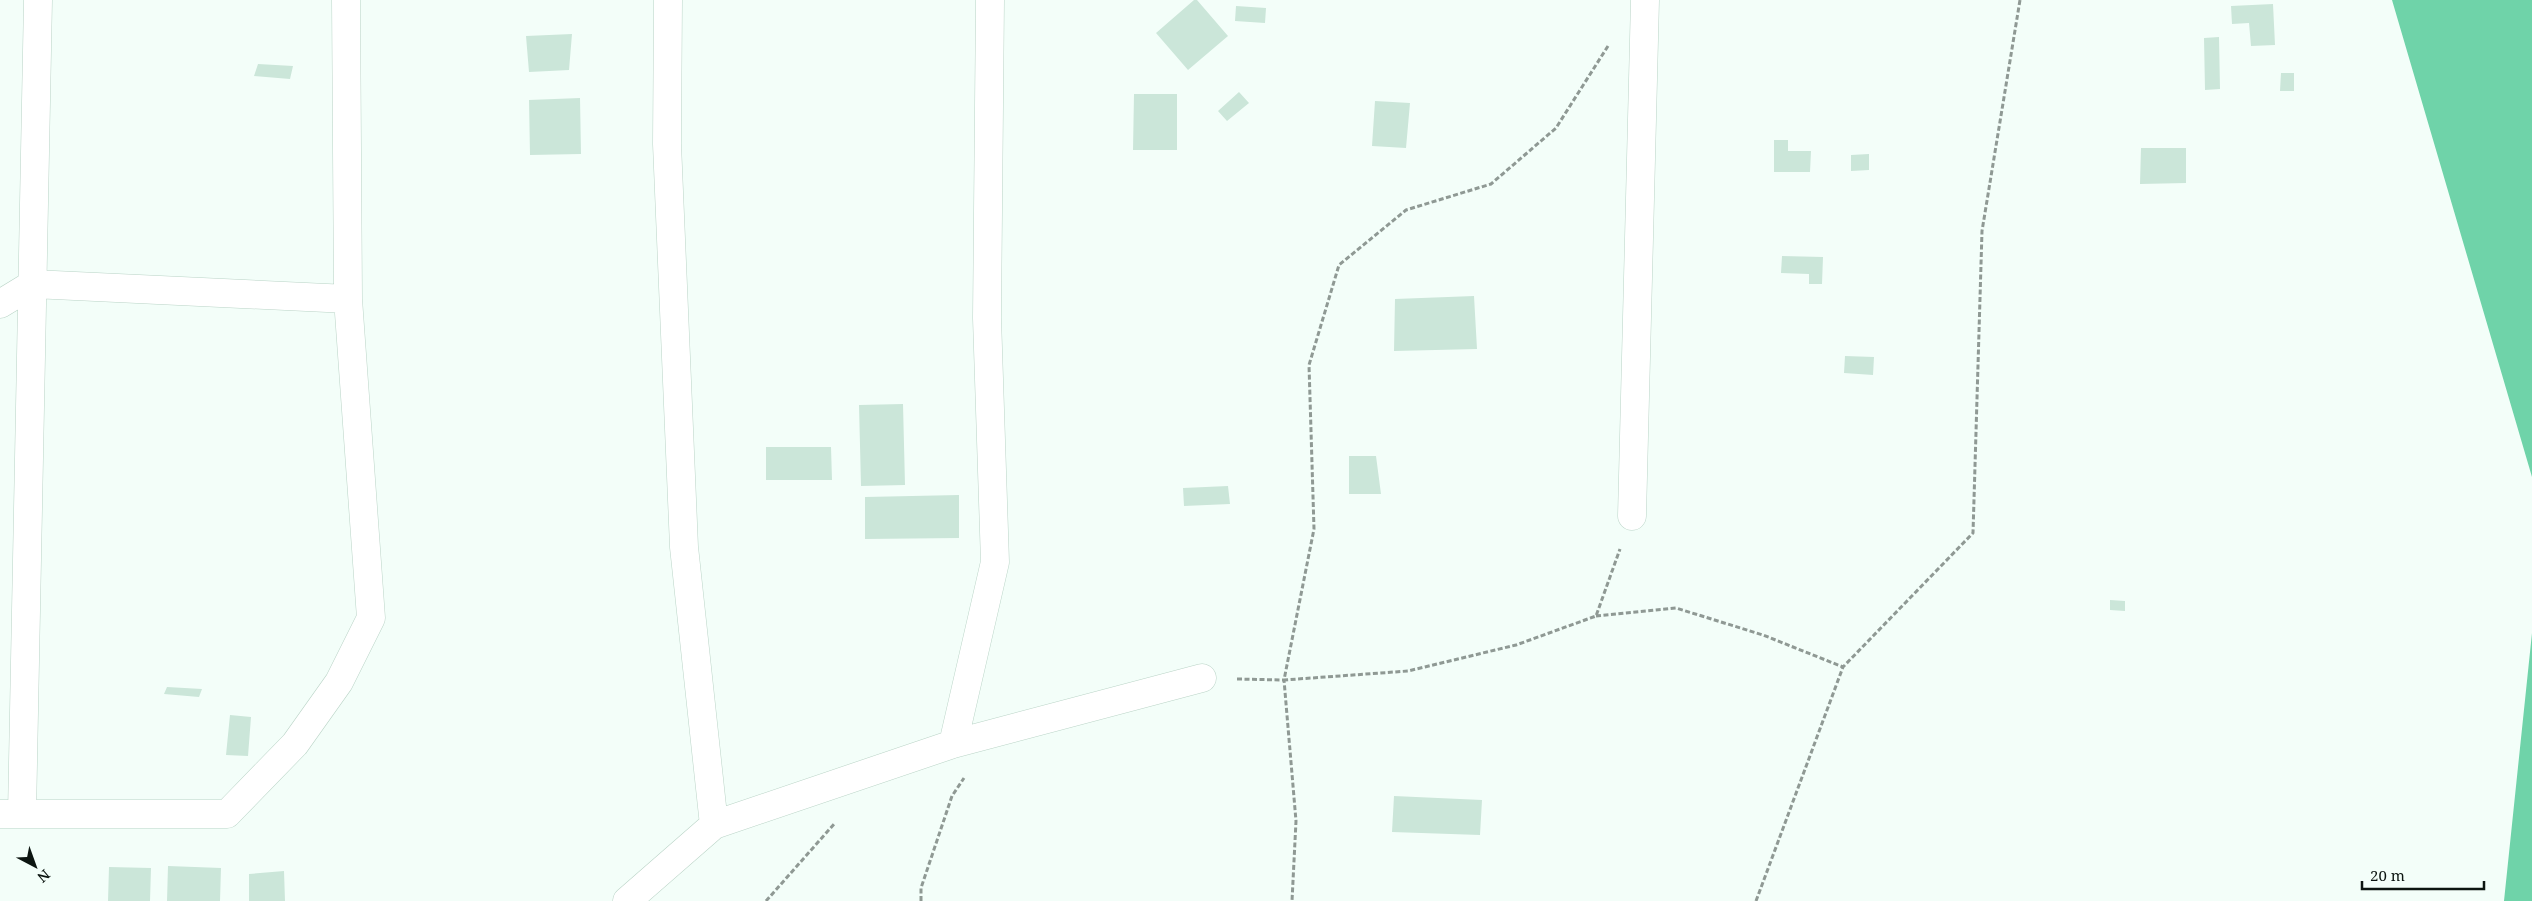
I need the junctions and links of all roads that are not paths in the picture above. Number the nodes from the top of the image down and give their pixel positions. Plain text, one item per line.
1 (38, 0) edge
2 (346, 0) edge
3 (668, 0) edge
4 (990, 0) edge
5 (1645, 0) edge
6 (33, 284) junction
7 (348, 299) junction
8 (0, 304) edge
9 (1632, 516) road end
10 (1202, 678) road end
11 (953, 744) junction
12 (11, 814) edge
13 (714, 825) junction
14 (627, 901) edge

1 - 6 street
2 - 7 street
3 - 13 street
4 - 11 street
5 - 9 street
6 - 7 street
6 - 8 street
6 - 12 street
7 - 12 street
10 - 11 street
11 - 13 street
13 - 14 street

